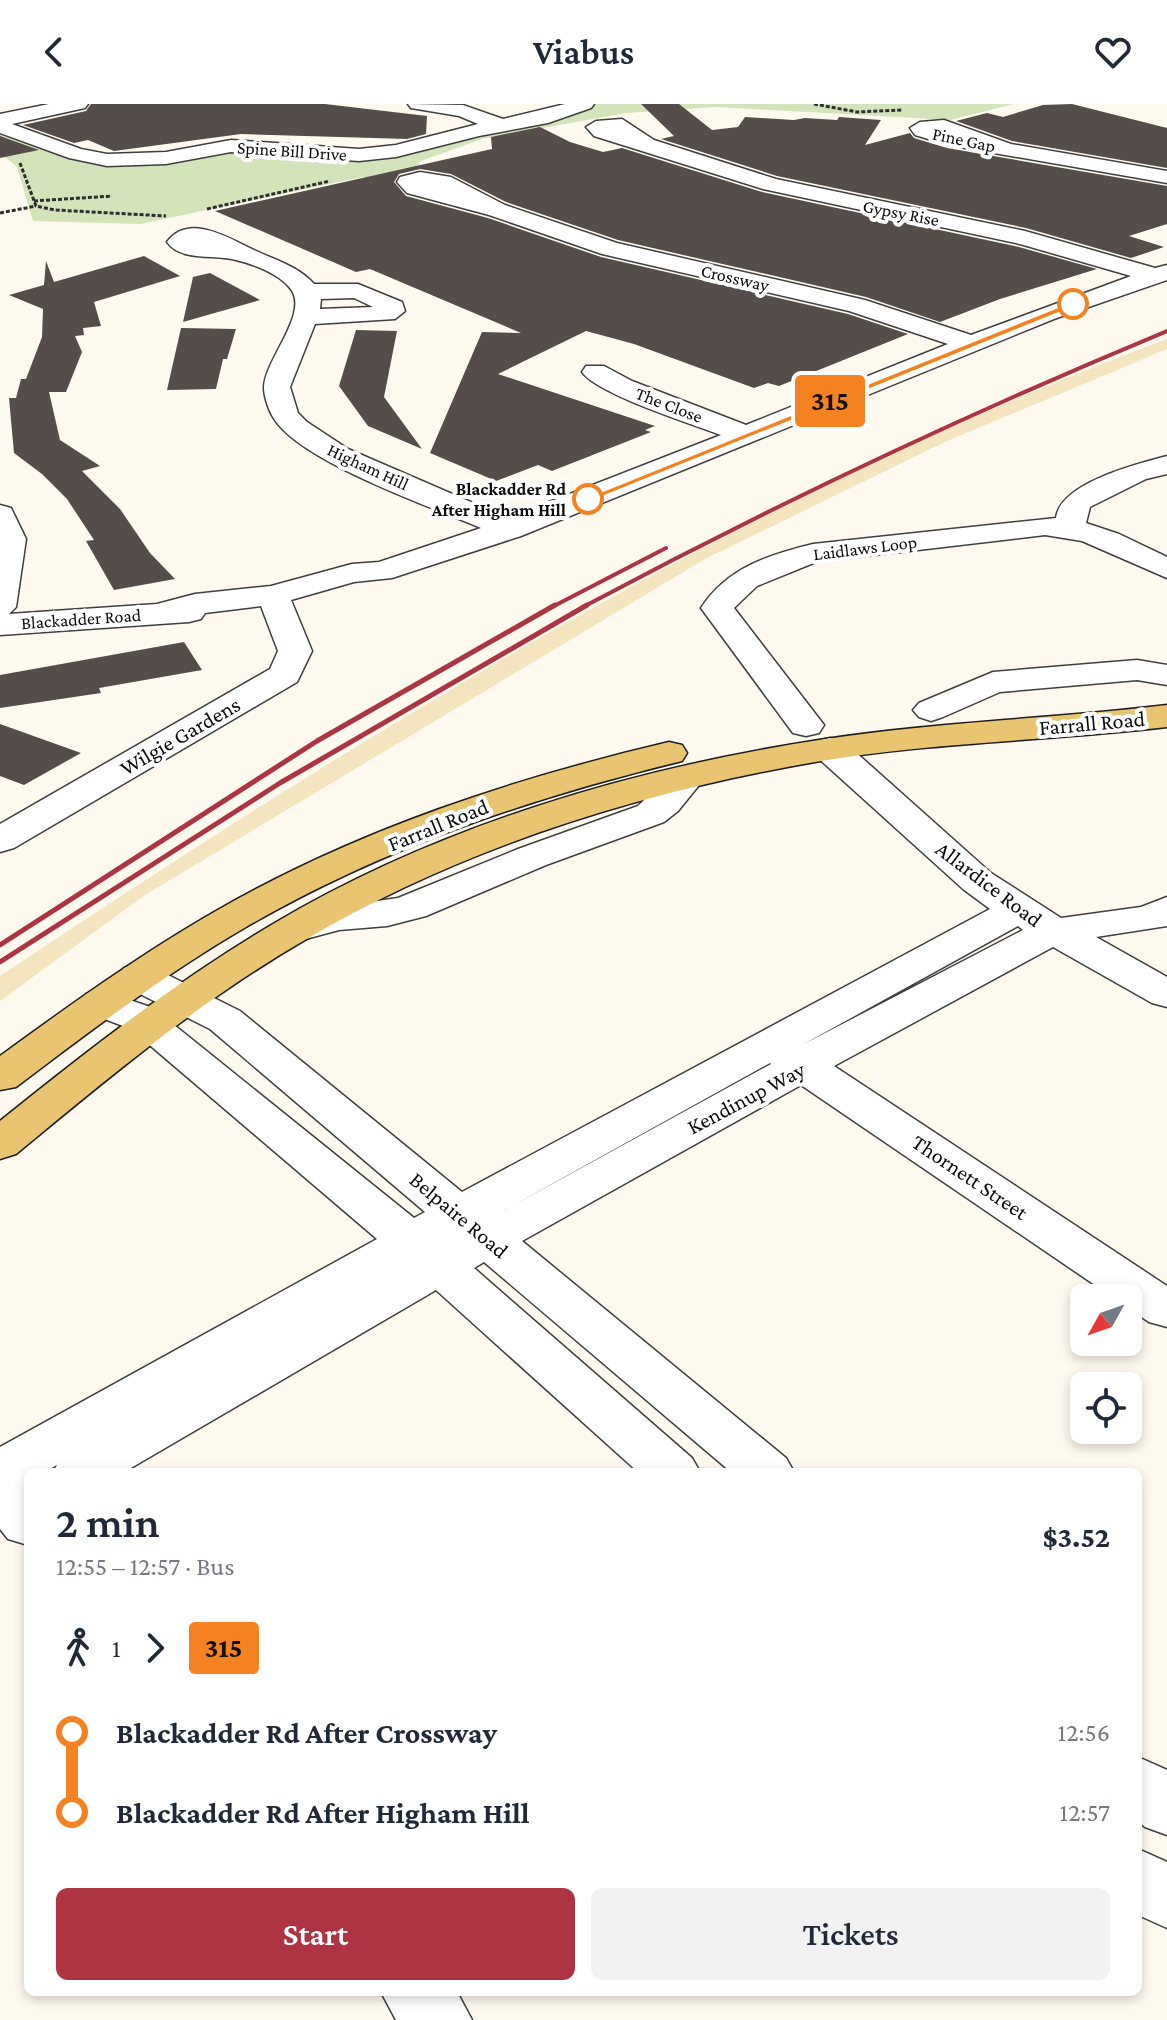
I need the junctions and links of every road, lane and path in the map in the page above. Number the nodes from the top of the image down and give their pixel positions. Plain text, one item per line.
1 (78, 104) edge
2 (418, 104) edge
3 (584, 104) edge
4 (814, 104) edge
5 (907, 109) dead end
6 (0, 120) edge
7 (0, 126) edge
8 (501, 126) junction
9 (647, 144) dead end
10 (1006, 149) dead end
11 (13, 156) dead end
12 (1167, 177) edge
13 (335, 180) dead end
14 (94, 189) dead end
15 (90, 196) junction
16 (112, 196) dead end
17 (34, 201) junction
18 (36, 206) junction
19 (204, 210) dead end
20 (497, 210) dead end
21 (0, 213) edge
22 (174, 217) dead end
23 (241, 253) dead end
24 (1162, 274) edge
25 (974, 344) junction
26 (595, 372) dead end
27 (746, 435) junction
28 (1167, 465) edge
29 (0, 514) edge
30 (1070, 526) junction
31 (510, 530) junction
32 (1167, 569) edge
33 (275, 599) junction
34 (0, 607) edge
35 (0, 625) edge
36 (1167, 675) edge
37 (1167, 690) edge
38 (931, 710) junction
39 (1167, 716) edge
40 (818, 737) junction
41 (686, 779) joint
42 (0, 840) edge
43 (1159, 913) edge
44 (1035, 920) junction
45 (298, 929) joint
46 (1125, 970) junction
47 (139, 977) junction
48 (1167, 994) edge
49 (187, 1000) junction
50 (101, 1003) junction
51 (151, 1027) junction
52 (788, 1056) junction
53 (0, 1077) edge
54 (0, 1144) edge
55 (474, 1227) junction
56 (425, 1253) junction
57 (1167, 1310) edge
58 (68, 1468) edge
59 (86, 1468) edge
60 (668, 1468) edge
61 (762, 1468) edge
62 (1142, 1786) edge
63 (1167, 1808) edge
64 (1142, 1881) edge
65 (1167, 1899) edge
66 (418, 1996) edge
67 (438, 2020) edge

1 - 6 street
2 - 8 street
3 - 8 street, Spine Bill Drive
4 - 5 path
7 - 8 street, Spine Bill Drive
9 - 24 street, Gypsy Rise
10 - 12 street, Pine Gap
11 - 17 path
13 - 19 path
14 - 15 path
15 - 16 path
15 - 17 path
17 - 18 path
18 - 21 path
18 - 22 path
20 - 25 street, Crossway
23 - 31 street, Higham Hill
24 - 25 street, Blackadder Road
25 - 27 street, Blackadder Road
26 - 27 street, The Close
27 - 31 street, Blackadder Road
28 - 30 street
29 - 34 street
30 - 32 street, Laidlaws Loop
30 - 40 street, Laidlaws Loop
31 - 33 street, Blackadder Road
33 - 35 street, Blackadder Road
33 - 42 street, Wilgie Gardens
36 - 38 street, Farrall Road
37 - 38 main road, Farrall Road
38 - 40 main road, Farrall Road
39 - 40 main road, Farrall Road
40 - 41 main road, Farrall Road
40 - 44 street, Allardice Road
40 - 47 main road, Farrall Road
41 - 45 street, Farrall Road
43 - 44 street
43 - 46 street
44 - 46 street, Allardice Road
44 - 52 street, Kendinup Way
45 - 49 main road, Farrall Road
46 - 48 street, Allardice Road
47 - 49 street, Belpaire Road
47 - 50 main road, Farrall Road
49 - 51 main road, Farrall Road
49 - 55 street, Belpaire Road
50 - 51 street
50 - 53 main road, Farrall Road
51 - 54 main road, Farrall Road
51 - 56 street
52 - 55 street, Kendinup Way
52 - 57 street, Thornett Street
55 - 56 street, Kendinup Way
55 - 61 street, Belpaire Road
56 - 58 street
56 - 59 street
56 - 60 street
62 - 63 street
64 - 65 street
66 - 67 street

